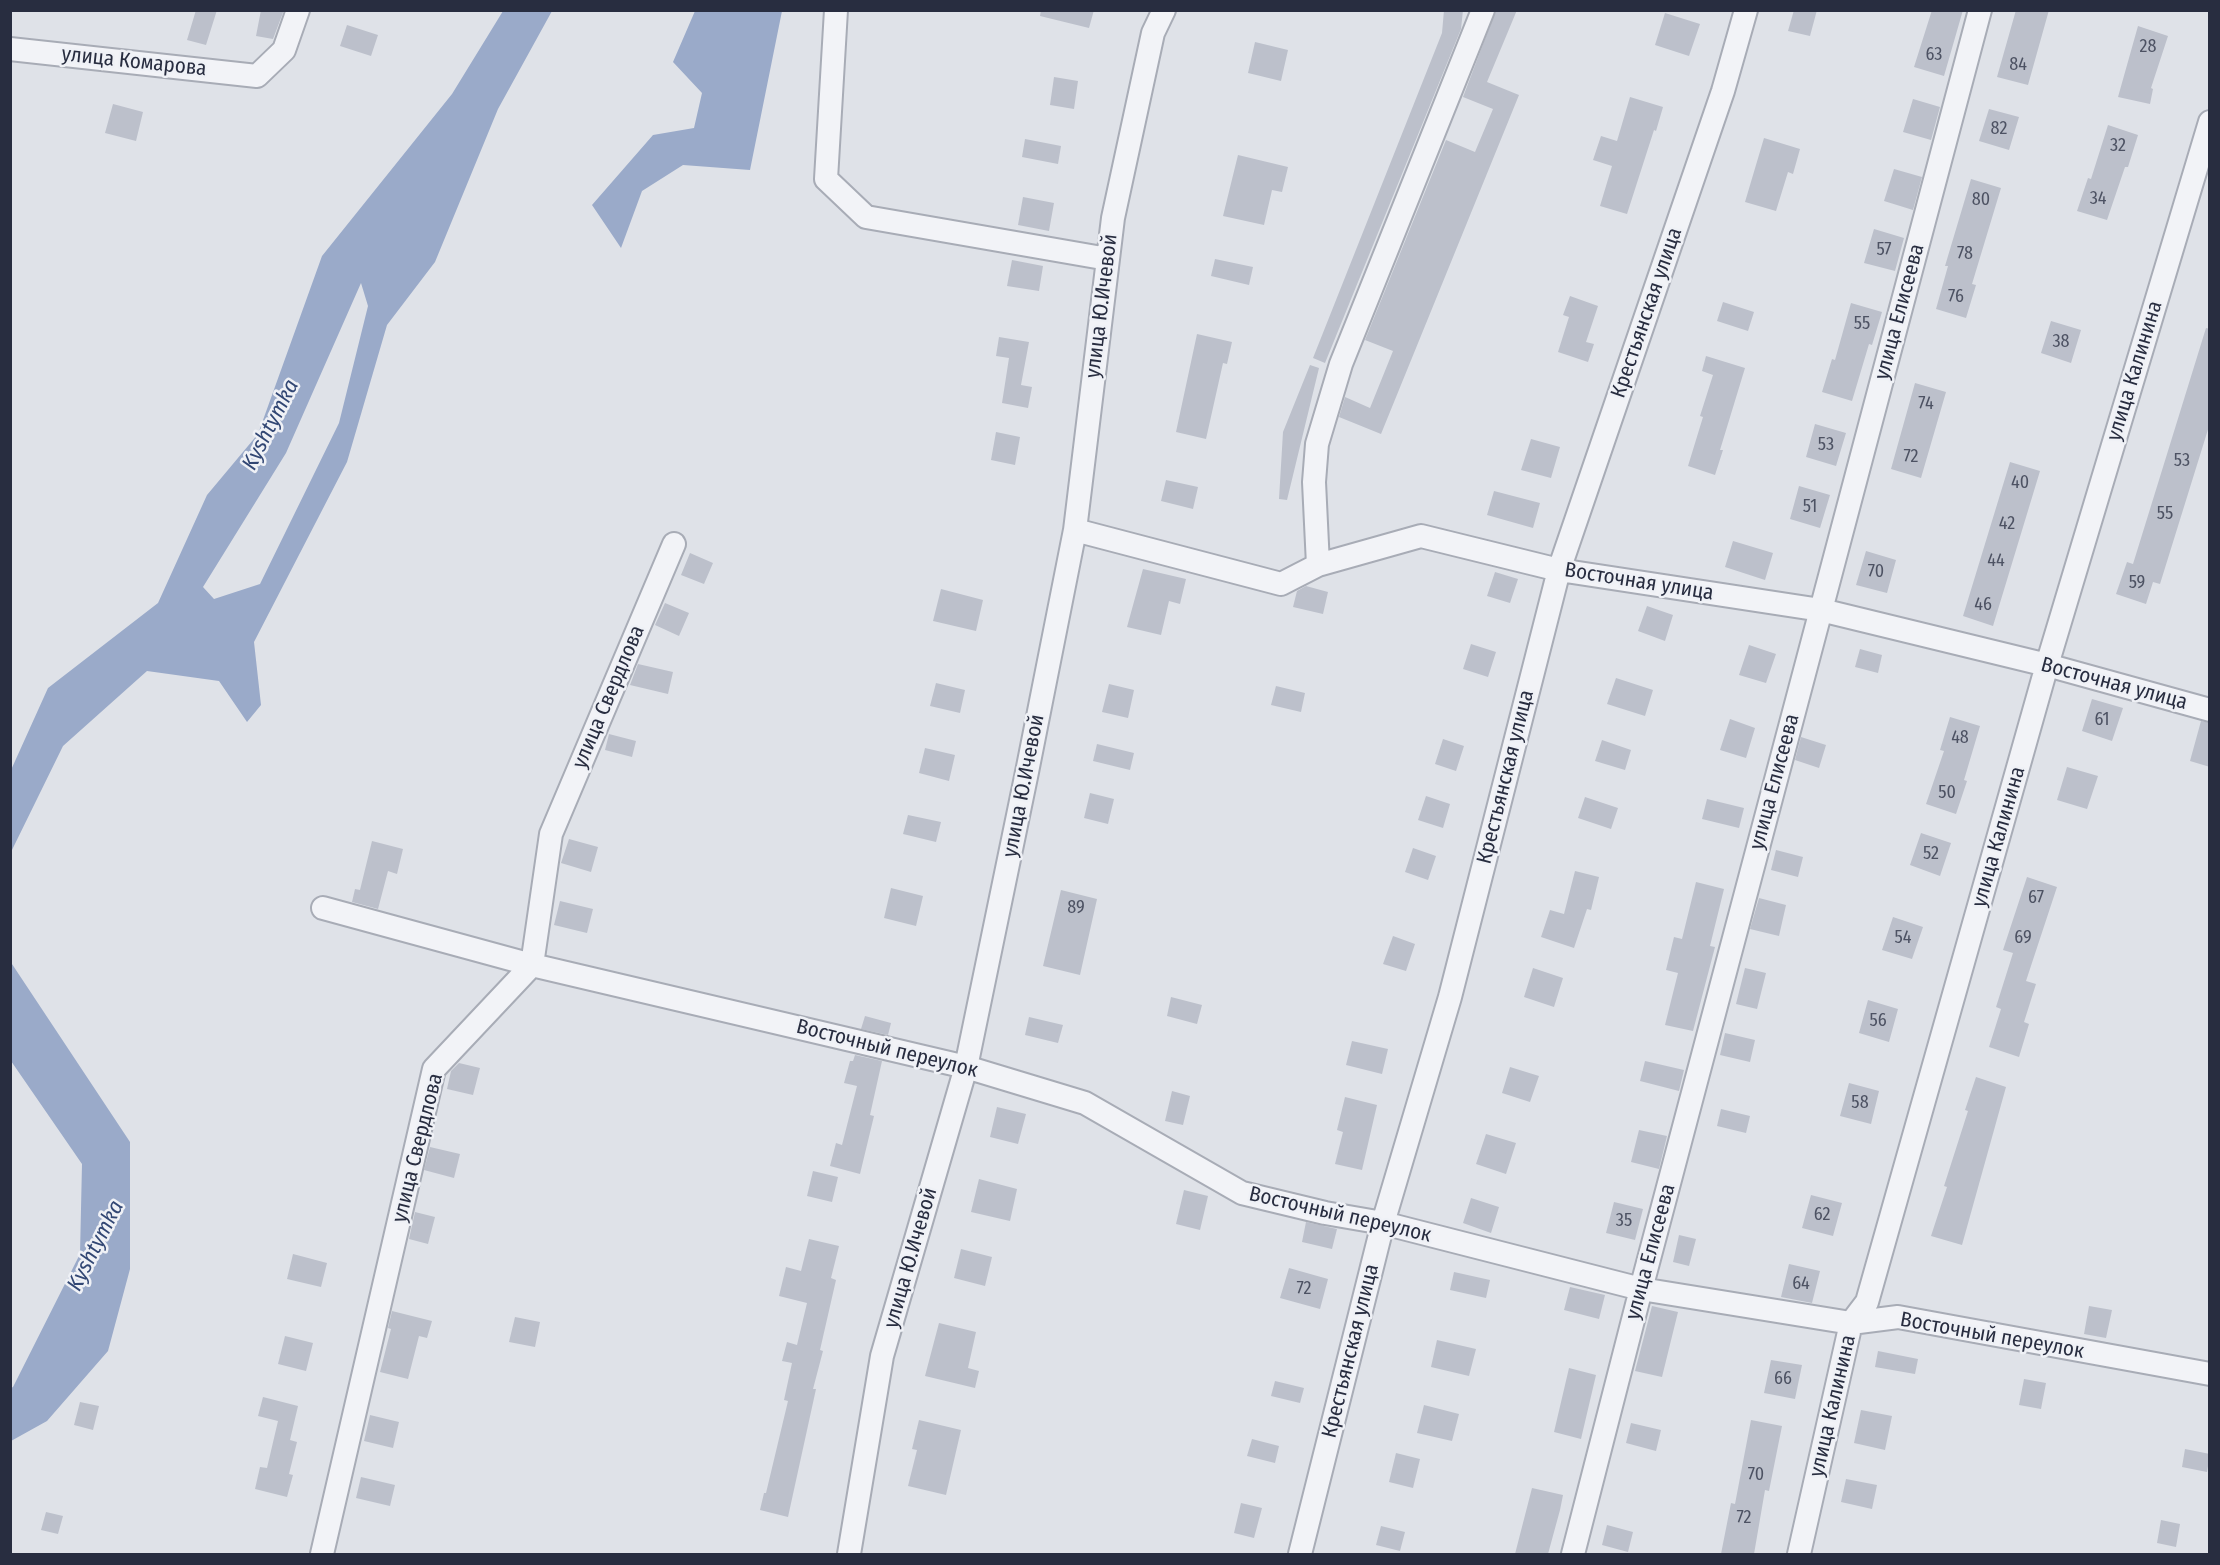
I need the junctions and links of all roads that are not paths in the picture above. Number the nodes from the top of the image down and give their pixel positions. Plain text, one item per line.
1 (298, 10) edge
2 (836, 10) edge
3 (1164, 10) edge
4 (1483, 10) edge
5 (1746, 10) edge
6 (1980, 10) edge
7 (10, 49) edge
8 (2210, 122) edge
9 (1108, 259) junction
10 (1075, 530) junction
11 (674, 544) dead end
12 (1317, 565) junction
13 (1559, 570) junction
14 (1821, 610) junction
15 (2047, 665) junction
16 (2210, 710) edge
17 (323, 908) dead end
18 (532, 965) junction
19 (966, 1067) junction
20 (1383, 1223) junction
21 (1641, 1288) junction
22 (1851, 1323) junction
23 (2210, 1374) edge
24 (322, 1554) edge
25 (849, 1554) edge
26 (1300, 1554) edge
27 (1573, 1554) edge
28 (1799, 1554) edge

1 - 7 street, улица Комарова
2 - 9 street
3 - 9 street, улица Ю.Ичевой
4 - 12 street
5 - 13 street, Крестьянская улица
6 - 14 street, улица Елисеева
8 - 15 street, улица Калинина
9 - 10 street, улица Ю.Ичевой
10 - 12 street, Восточная улица
10 - 19 street, улица Ю.Ичевой
11 - 18 street, улица Свердлова
12 - 13 street, Восточная улица
13 - 14 street, Восточная улица
13 - 20 street, Крестьянская улица
14 - 15 street, Восточная улица
14 - 21 street, улица Елисеева
15 - 16 street, Восточная улица
15 - 22 street, улица Калинина
17 - 18 street, Восточный переулок
18 - 19 street, Восточный переулок
18 - 24 street, улица Свердлова
19 - 20 street, Восточный переулок
19 - 25 street, улица Ю.Ичевой
20 - 21 street, Восточный переулок
20 - 26 street, Крестьянская улица
21 - 22 street, Восточный переулок
21 - 27 street, улица Елисеева
22 - 23 street, Восточный переулок
22 - 28 street, улица Калинина

